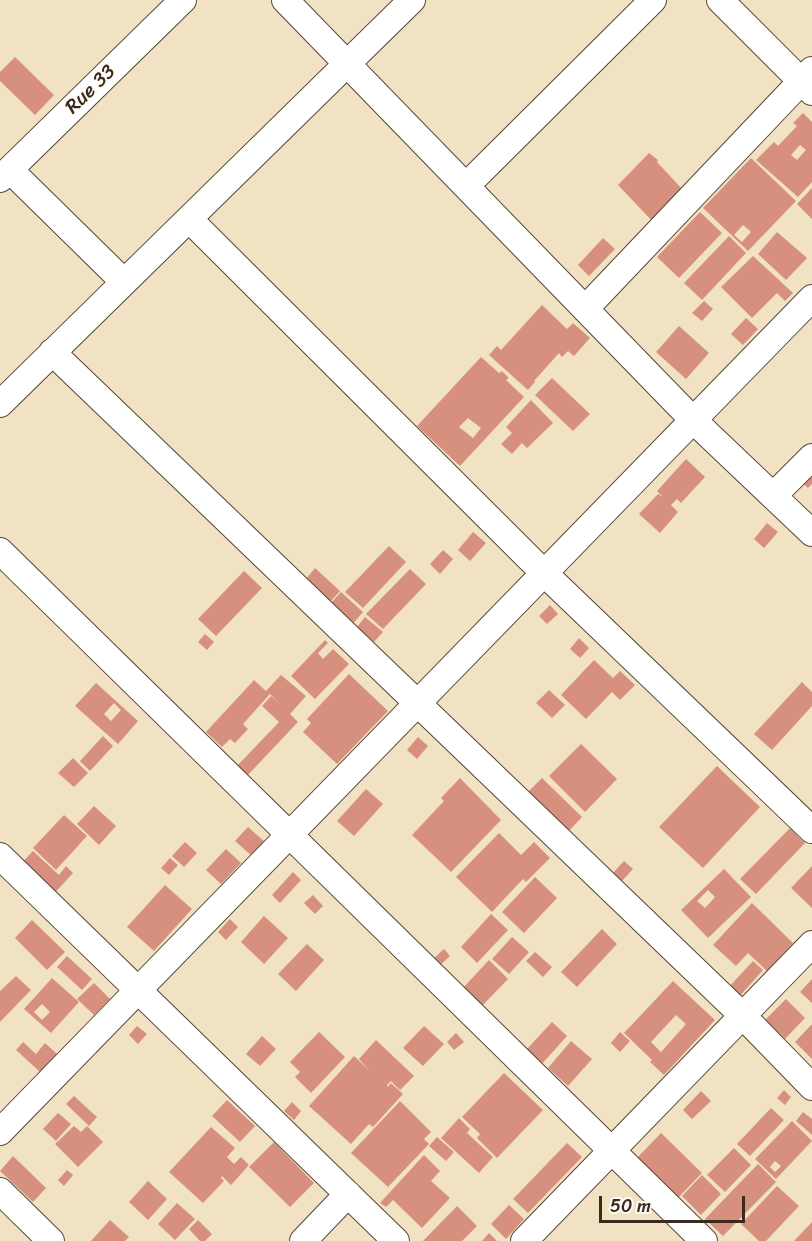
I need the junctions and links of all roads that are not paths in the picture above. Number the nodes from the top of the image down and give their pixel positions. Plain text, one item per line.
1 (183, 0) edge
2 (285, 0) edge
3 (412, 0) edge
4 (653, 0) edge
5 (720, 0) edge
6 (347, 63) junction
7 (808, 81) edge
8 (5, 175) edge
9 (466, 186) junction
10 (189, 219) junction
11 (124, 282) junction
12 (812, 298) edge
13 (585, 309) junction
14 (52, 352) junction
15 (0, 404) edge
16 (693, 420) junction
17 (812, 457) edge
18 (773, 496) junction
19 (812, 533) edge
20 (0, 550) edge
21 (544, 573) junction
22 (417, 703) junction
23 (812, 830) edge
24 (290, 835) junction
25 (0, 856) edge
26 (812, 944) edge
27 (139, 989) junction
28 (743, 1016) junction
29 (812, 1087) edge
30 (0, 1132) edge
31 (611, 1151) junction
32 (0, 1191) edge
33 (348, 1194) junction
34 (51, 1241) edge
35 (303, 1241) edge
36 (396, 1241) edge
37 (524, 1241) edge
38 (704, 1241) edge

1 - 8 street, Rue 33
2 - 6 street
3 - 6 street
4 - 9 street
5 - 7 street
6 - 9 street
6 - 10 street
7 - 13 street
8 - 11 street
9 - 13 street
10 - 11 street
10 - 21 street
11 - 14 street
12 - 16 street
13 - 16 street
14 - 15 street
14 - 22 street
16 - 18 street
16 - 21 street
17 - 18 street
18 - 19 street
20 - 24 street
21 - 22 street
21 - 23 street
22 - 24 street
22 - 28 street
24 - 27 street
24 - 31 street
25 - 27 street
26 - 28 street
27 - 30 street
27 - 33 street
28 - 29 street
28 - 31 street
31 - 37 street
31 - 38 street
32 - 34 street
33 - 35 street
33 - 36 street

